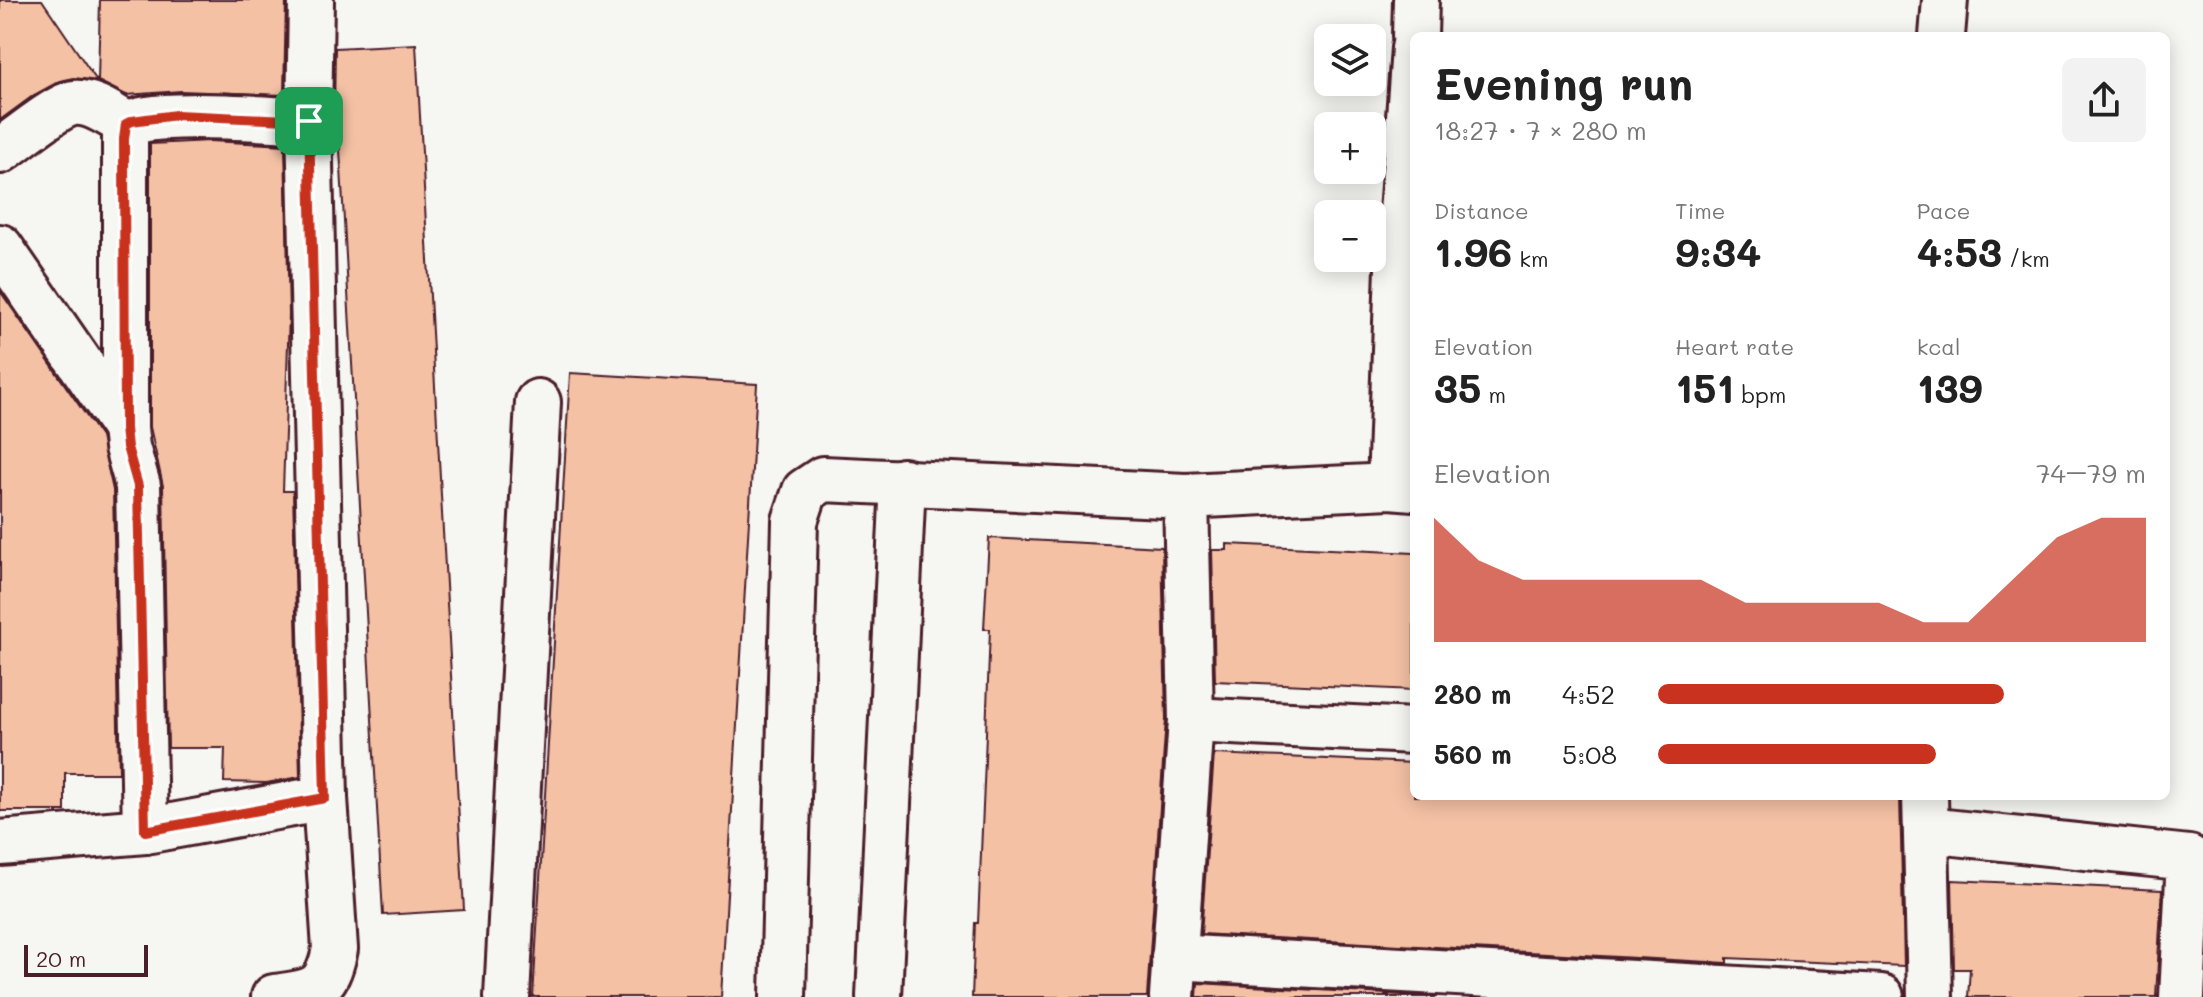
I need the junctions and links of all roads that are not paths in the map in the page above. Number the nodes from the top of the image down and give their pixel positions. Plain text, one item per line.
1 (311, 0) edge
2 (1416, 0) edge
3 (1945, 0) edge
4 (1415, 32) edge
5 (1942, 32) edge
6 (309, 121) junction
7 (126, 124) junction
8 (0, 151) edge
9 (1410, 158) edge
10 (0, 247) edge
11 (1406, 269) edge
12 (538, 402) dead end
13 (125, 428) junction
14 (903, 481) junction
15 (1402, 487) edge
16 (1186, 496) junction
17 (1191, 720) junction
18 (1410, 731) edge
19 (325, 798) junction
20 (1926, 813) edge
21 (145, 831) junction
22 (0, 843) edge
23 (2196, 858) edge
24 (1173, 977) edge
25 (274, 997) edge
26 (507, 997) edge
27 (783, 997) edge
28 (879, 997) edge
29 (1881, 997) edge
30 (1930, 997) edge
31 (2182, 997) edge

1 - 6 street
2 - 4 street
3 - 5 street
6 - 7 street
6 - 19 street
7 - 8 street
7 - 13 street
9 - 11 street
10 - 13 street
11 - 15 street
12 - 26 street
13 - 21 street
14 - 16 street
14 - 27 street
14 - 28 street
15 - 16 street
16 - 17 street
17 - 18 street
17 - 24 street
19 - 21 street
19 - 25 street
20 - 23 street
20 - 30 street
21 - 22 street
23 - 31 street
24 - 29 street

